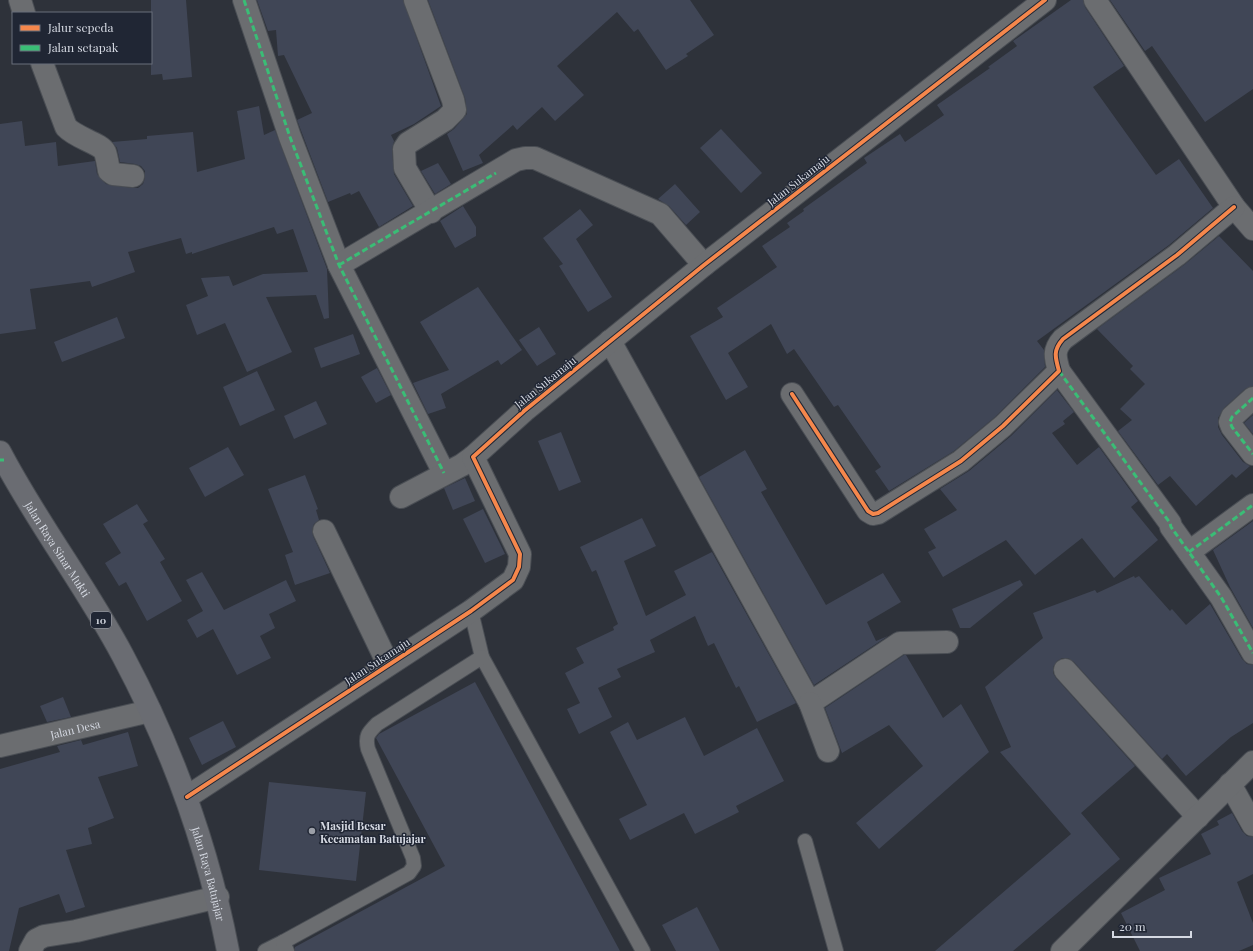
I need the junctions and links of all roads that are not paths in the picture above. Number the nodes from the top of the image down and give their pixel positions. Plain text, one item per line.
1 (20, 0) edge
2 (244, 0) edge
3 (415, 0) edge
4 (1045, 0) edge
5 (1095, 0) edge
6 (24, 12) edge
7 (42, 64) edge
8 (133, 176) dead end
9 (1234, 207) junction
10 (431, 212) junction
11 (1253, 229) edge
12 (340, 265) junction
13 (704, 265) junction
14 (610, 342) junction
15 (1059, 371) junction
16 (792, 394) dead end
17 (1253, 398) edge
18 (1253, 454) edge
19 (474, 457) junction
20 (1, 458) edge
21 (444, 473) junction
22 (401, 498) dead end
23 (1253, 505) edge
24 (324, 531) dead end
25 (1189, 552) junction
26 (471, 611) junction
27 (947, 642) dead end
28 (1253, 653) edge
29 (482, 657) junction
30 (388, 664) junction
31 (1065, 670) dead end
32 (810, 703) junction
33 (150, 711) junction
34 (0, 746) edge
35 (828, 751) dead end
36 (1253, 762) edge
37 (1230, 784) junction
38 (187, 797) junction
39 (1198, 817) junction
40 (1253, 825) edge
41 (805, 841) dead end
42 (218, 897) junction
43 (285, 947) edge
44 (30, 951) edge
45 (228, 951) edge
46 (265, 951) edge
47 (643, 951) edge
48 (836, 951) edge
49 (1062, 951) edge

1 - 6 street
2 - 12 street
3 - 10 street
4 - 13 street, Jalan Sukamaju
5 - 9 street
7 - 8 street
9 - 11 street
9 - 15 street
10 - 12 street
10 - 13 street
12 - 21 street
13 - 14 street, Jalan Sukamaju
14 - 19 street, Jalan Sukamaju
14 - 32 street
15 - 16 street
15 - 25 street
17 - 18 street
19 - 21 street
19 - 26 street, Jalan Sukamaju
20 - 33 highway, Jalan Raya Sinar Mukti / 10
21 - 22 street
23 - 25 street
24 - 30 street
25 - 28 street
26 - 29 lane
26 - 30 street, Jalan Sukamaju
27 - 32 street
29 - 43 lane
29 - 47 lane
30 - 38 street, Jalan Sukamaju
31 - 39 street
32 - 35 street
33 - 34 street, Jalan Desa
33 - 38 highway, Jalan Raya Sinar Mukti / 10
36 - 37 street
37 - 39 street
37 - 40 street
38 - 42 highway, Jalan Raya Batujajar / 10
39 - 49 street
41 - 48 lane
42 - 44 street
42 - 45 highway, Jalan Raya Batujajar / 10
43 - 46 lane

